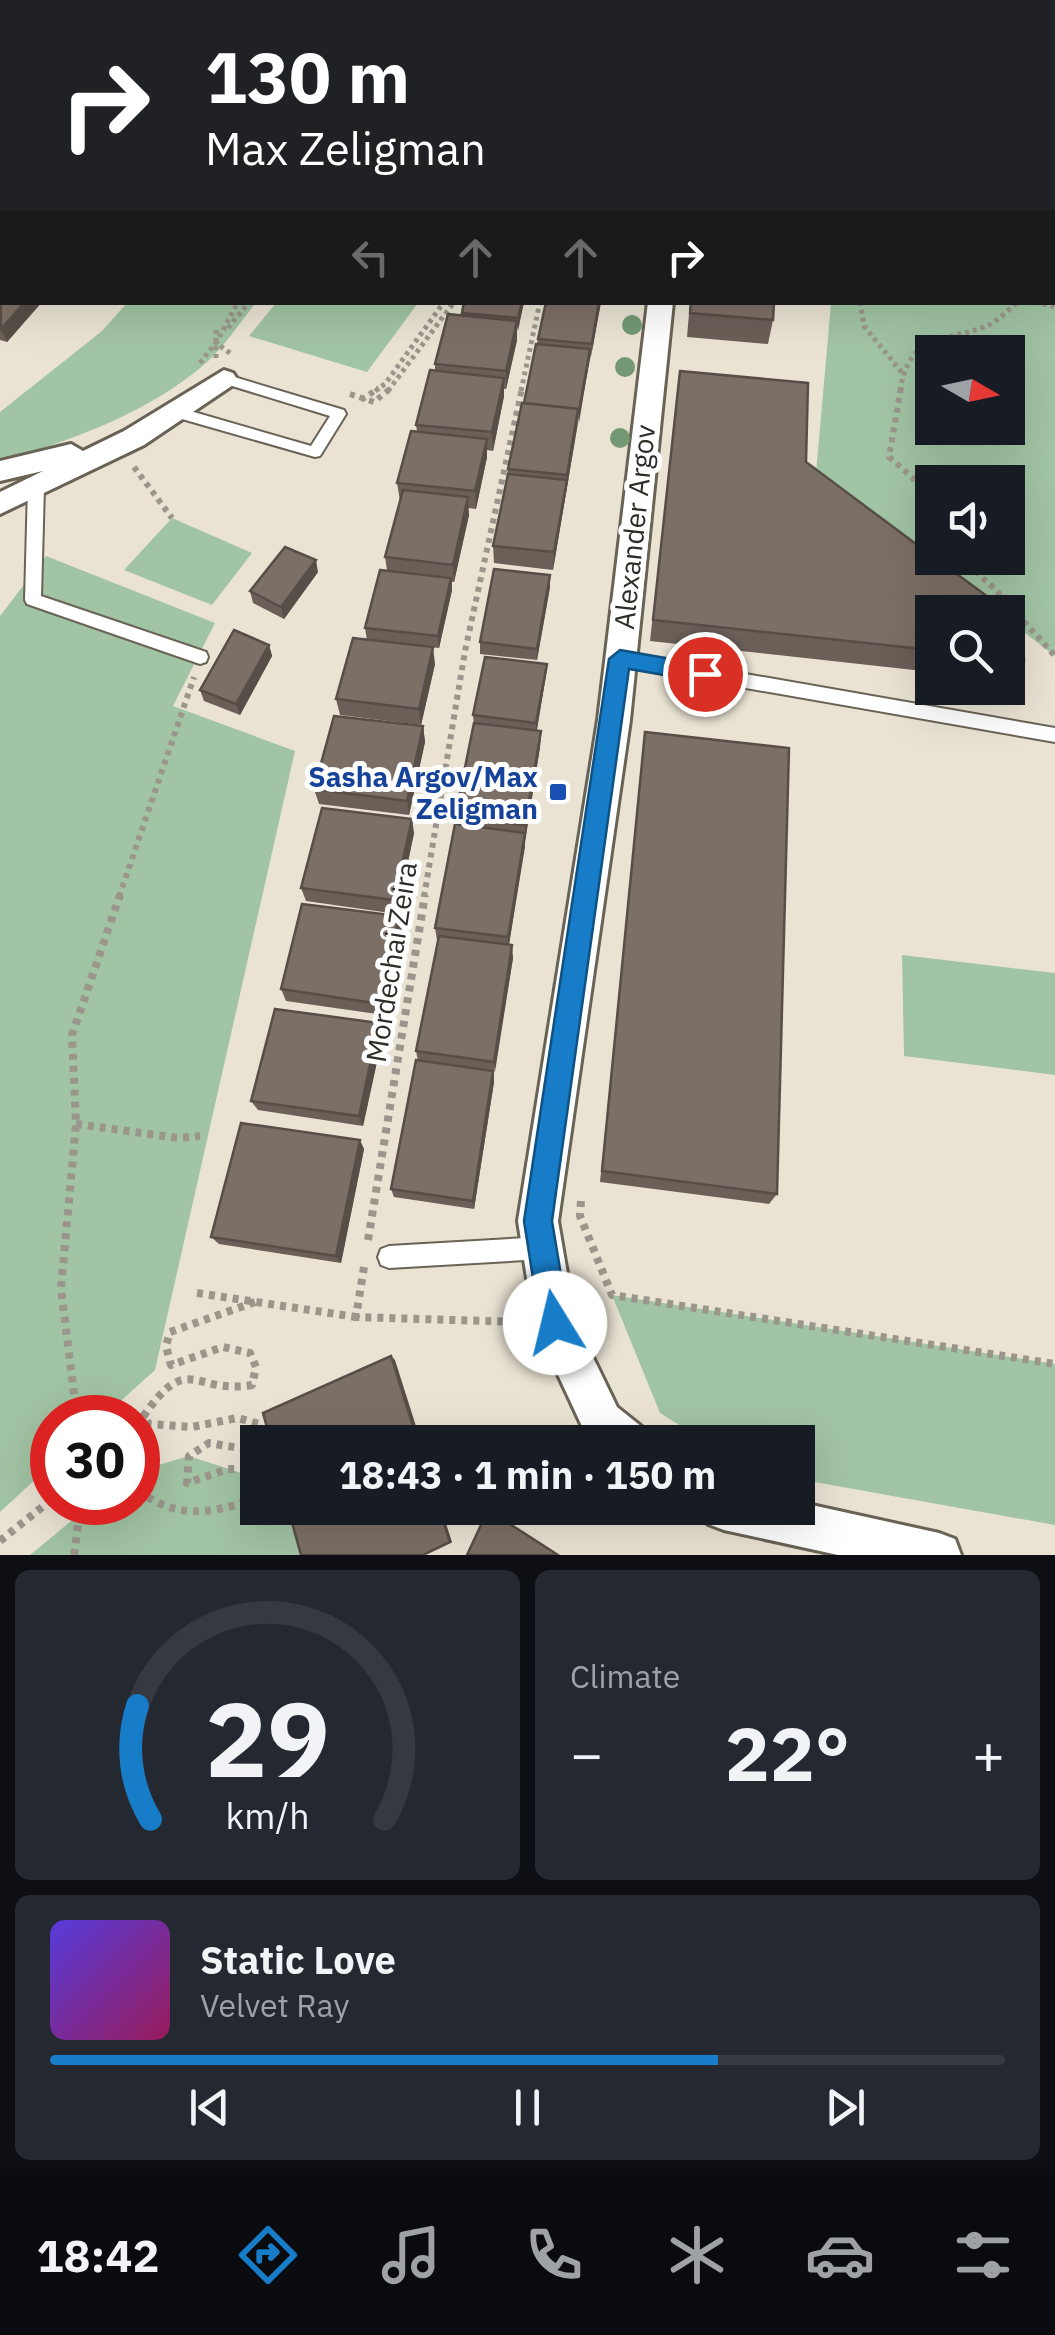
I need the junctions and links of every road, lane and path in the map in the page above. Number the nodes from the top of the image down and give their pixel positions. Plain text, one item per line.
1 (236, 305) edge
2 (442, 305) edge
3 (452, 305) edge
4 (539, 305) edge
5 (661, 305) edge
6 (860, 305) edge
7 (1014, 305) edge
8 (230, 369) junction
9 (903, 374) junction
10 (346, 392) dead end
11 (364, 398) junction
12 (174, 411) junction
13 (339, 414) junction
14 (126, 442) junction
15 (0, 472) edge
16 (915, 481) edge
17 (36, 487) junction
18 (0, 504) edge
19 (172, 518) dead end
20 (979, 575) edge
21 (1055, 656) edge
22 (200, 657) joint
23 (620, 659) junction
24 (1055, 735) edge
25 (76, 1124) junction
26 (200, 1136) dead end
27 (582, 1196) dead end
28 (542, 1248) junction
29 (389, 1258) dead end
30 (197, 1293) dead end
31 (254, 1302) junction
32 (356, 1316) junction
33 (555, 1323) junction
34 (1055, 1364) edge
35 (74, 1395) edge
36 (262, 1425) edge
37 (606, 1425) edge
38 (240, 1448) edge
39 (240, 1469) edge
40 (240, 1504) edge
41 (160, 1508) edge
42 (30, 1517) edge
43 (77, 1525) edge
44 (801, 1525) edge
45 (0, 1541) edge
46 (74, 1555) edge
47 (938, 1555) edge

1 - 8 path
2 - 11 path
3 - 11 path
4 - 32 path, Mordechai Zeira
5 - 23 street, Alexander Argov
6 - 9 path
7 - 9 path
8 - 12 street
8 - 13 lane
9 - 16 path
10 - 11 path
11 - 13 path
12 - 13 lane
12 - 14 street
14 - 15 street
14 - 17 street
14 - 19 path
17 - 18 street
17 - 22 lane
20 - 21 path
22 - 25 path
23 - 24 lane
23 - 28 street, Alexander Argov
25 - 26 path
25 - 35 path
27 - 34 path
28 - 29 lane
28 - 33 street, Alexander Argov
30 - 31 path
31 - 32 path
31 - 36 path
32 - 33 path
33 - 37 street, Alexander Argov
38 - 39 path
40 - 41 path
42 - 45 path
43 - 46 path
44 - 47 street

